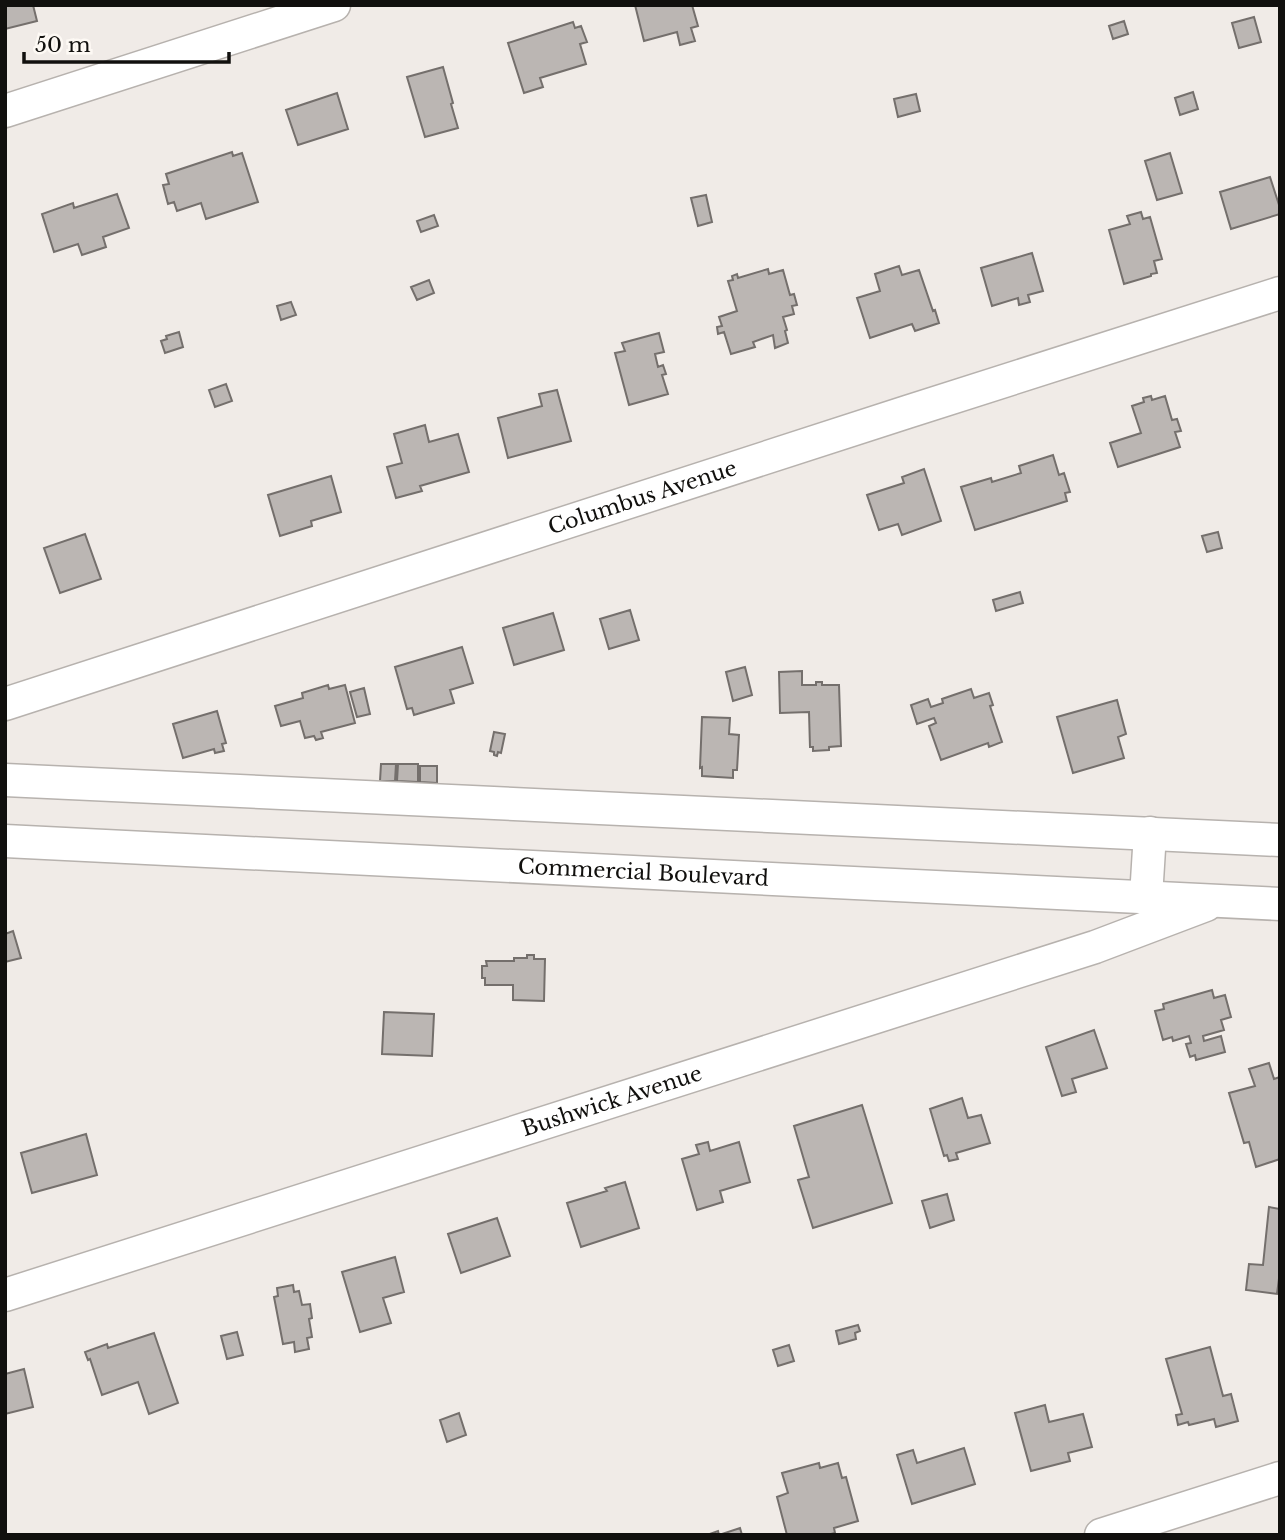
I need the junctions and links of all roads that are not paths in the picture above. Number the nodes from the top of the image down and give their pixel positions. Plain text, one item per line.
1 (334, 5) edge
2 (5, 111) edge
3 (1280, 293) edge
4 (5, 704) edge
5 (5, 780) edge
6 (1150, 833) junction
7 (1280, 840) edge
8 (5, 841) edge
9 (1146, 897) junction
10 (1217, 900) junction
11 (1280, 904) edge
12 (5, 1295) edge
13 (1280, 1478) edge
14 (1101, 1535) edge

1 - 2 street
3 - 4 street, Columbus Avenue
5 - 6 street
6 - 7 street
6 - 9 street
8 - 9 street, Commercial Boulevard
9 - 10 street, Commercial Boulevard
10 - 11 street, Commercial Boulevard
10 - 12 street, Bushwick Avenue
13 - 14 street

